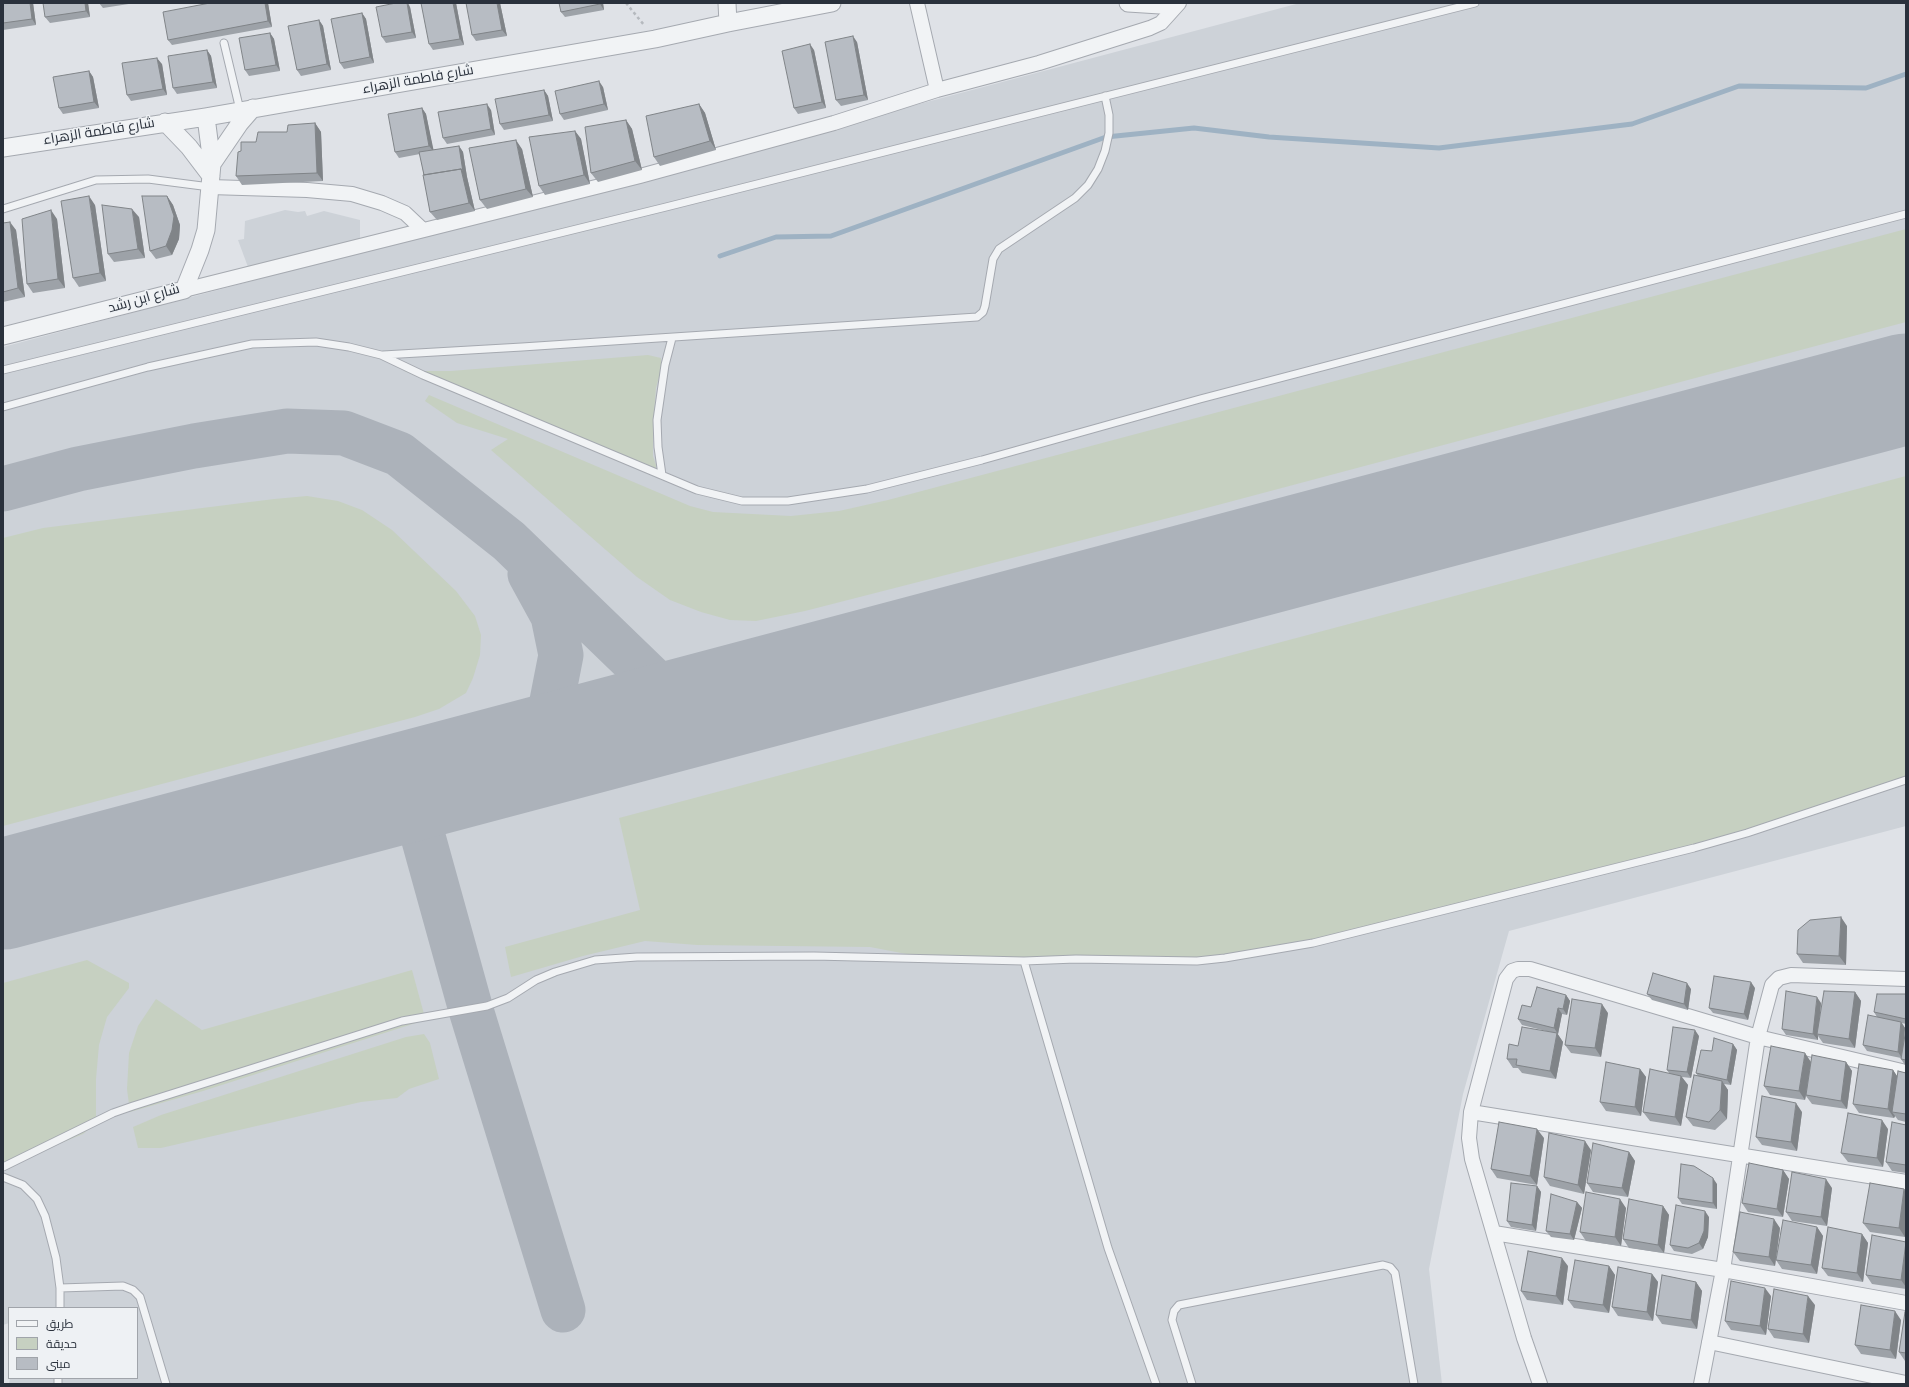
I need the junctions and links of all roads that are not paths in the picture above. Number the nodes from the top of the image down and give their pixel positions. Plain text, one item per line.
1 (727, 3) edge
2 (832, 3) edge
3 (917, 3) edge
4 (1128, 3) edge
5 (1168, 3) edge
6 (1179, 3) edge
7 (1475, 3) edge
8 (728, 23) junction
9 (224, 42) dead end
10 (937, 90) junction
11 (1105, 96) junction
12 (247, 109) junction
13 (206, 117) junction
14 (165, 122) junction
15 (3, 148) edge
16 (211, 176) junction
17 (3, 209) edge
18 (1906, 214) edge
19 (423, 230) junction
20 (184, 290) junction
21 (3, 336) edge
22 (672, 338) junction
23 (381, 355) junction
24 (3, 370) edge
25 (3, 407) edge
26 (662, 475) junction
27 (1906, 780) edge
28 (1024, 961) junction
29 (1906, 979) edge
30 (1758, 1037) junction
31 (1906, 1072) edge
32 (1471, 1112) junction
33 (1740, 1156) junction
34 (3, 1167) edge
35 (3, 1177) edge
36 (1906, 1182) edge
37 (1494, 1233) junction
38 (1723, 1270) junction
39 (60, 1288) junction
40 (1906, 1303) edge
41 (60, 1307) edge
42 (1709, 1342) junction
43 (1906, 1383) edge
44 (166, 1384) edge
45 (1156, 1384) edge
46 (1192, 1384) edge
47 (1414, 1384) edge
48 (1540, 1384) edge
49 (1701, 1384) edge

1 - 8 street
2 - 8 street, شارع فاطمة الزهراء
3 - 10 street
4 - 5 street
6 - 10 street
7 - 11 lane
8 - 12 street, شارع فاطمة الزهراء
9 - 12 lane
10 - 19 street
11 - 22 lane
11 - 24 lane
12 - 13 street, شارع فاطمة الزهراء
12 - 16 street
13 - 14 street, شارع فاطمة الزهراء
13 - 16 street, شارع ابن رشد
14 - 15 street, شارع فاطمة الزهراء
14 - 16 street
16 - 17 lane
16 - 19 street
16 - 20 street, شارع ابن رشد
18 - 26 lane
19 - 20 street
20 - 21 street, شارع ابن رشد
22 - 23 lane
22 - 26 lane
23 - 25 lane
23 - 26 lane
27 - 28 lane
28 - 34 lane
28 - 45 lane
29 - 30 street
30 - 31 street
30 - 32 street
30 - 33 street
32 - 33 street
32 - 37 street
33 - 36 street
33 - 38 street
35 - 39 lane
37 - 38 street
37 - 48 street
38 - 40 street
38 - 42 street
39 - 41 lane
39 - 44 lane
42 - 43 street
42 - 49 street
46 - 47 lane

